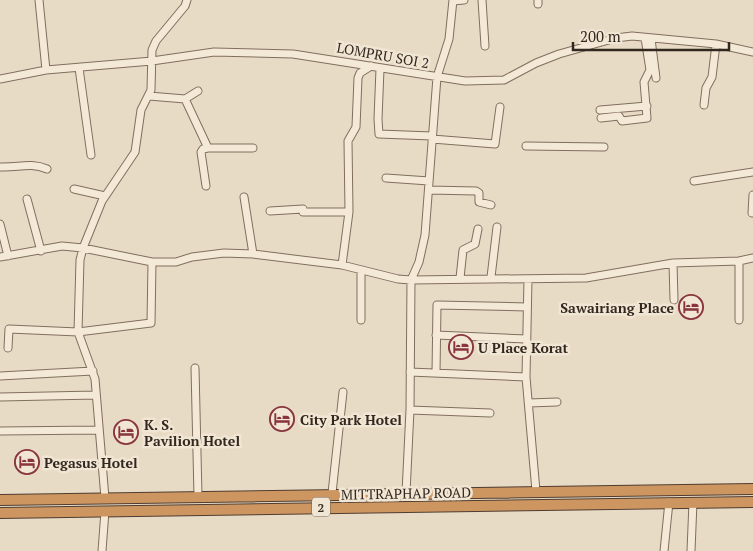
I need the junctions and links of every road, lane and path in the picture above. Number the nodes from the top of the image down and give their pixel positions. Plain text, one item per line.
1 (39, 0) edge
2 (187, 0) edge
3 (464, 0) edge
4 (482, 0) edge
5 (454, 1) edge
6 (648, 38) junction
7 (716, 44) junction
8 (485, 46) dead end
9 (753, 52) edge
10 (152, 61) junction
11 (371, 66) junction
12 (79, 68) junction
13 (380, 69) junction
14 (46, 70) junction
15 (437, 77) junction
16 (656, 78) dead end
17 (0, 79) edge
18 (198, 91) dead end
19 (149, 96) junction
20 (185, 100) junction
21 (704, 105) dead end
22 (647, 106) junction
23 (500, 107) dead end
24 (432, 138) junction
25 (526, 146) dead end
26 (604, 147) dead end
27 (208, 148) junction
28 (253, 148) dead end
29 (91, 155) dead end
30 (0, 168) edge
31 (47, 169) dead end
32 (753, 172) edge
33 (386, 178) dead end
34 (429, 181) junction
35 (694, 181) dead end
36 (206, 186) dead end
37 (74, 190) dead end
38 (429, 190) junction
39 (753, 195) edge
40 (105, 196) junction
41 (244, 197) dead end
42 (27, 199) dead end
43 (492, 205) dead end
44 (270, 211) dead end
45 (349, 212) junction
46 (752, 213) dead end
47 (0, 224) edge
48 (497, 227) dead end
49 (478, 229) dead end
50 (82, 248) junction
51 (41, 251) junction
52 (253, 254) junction
53 (4, 256) edge
54 (753, 258) edge
55 (739, 261) junction
56 (152, 262) junction
57 (672, 262) junction
58 (342, 265) junction
59 (361, 270) junction
60 (491, 277) junction
61 (460, 278) junction
62 (528, 279) junction
63 (411, 280) junction
64 (674, 300) dead end
65 (527, 307) junction
66 (361, 320) dead end
67 (739, 320) dead end
68 (78, 332) junction
69 (436, 335) junction
70 (526, 339) junction
71 (8, 348) dead end
72 (195, 368) dead end
73 (93, 371) junction
74 (410, 372) junction
75 (436, 373) junction
76 (0, 376) edge
77 (526, 377) junction
78 (343, 392) dead end
79 (96, 395) junction
80 (0, 397) edge
81 (557, 402) dead end
82 (529, 403) junction
83 (410, 410) junction
84 (490, 413) dead end
85 (98, 430) junction
86 (0, 431) edge
87 (753, 489) edge
88 (536, 491) junction
89 (406, 493) junction
90 (332, 494) junction
91 (198, 496) junction
92 (105, 498) junction
93 (0, 500) edge
94 (669, 502) junction
95 (693, 502) junction
96 (753, 502) edge
97 (105, 511) junction
98 (0, 513) edge
99 (102, 551) edge
100 (664, 551) edge
101 (691, 551) edge

1 - 14 street
2 - 10 street
3 - 5 street
4 - 8 street
5 - 15 street
6 - 7 street, LOMPRU SOI 2
6 - 15 street, LOMPRU SOI 2
6 - 16 street
6 - 22 street
7 - 9 street, LOMPRU SOI 2
7 - 21 street
10 - 11 street, LOMPRU SOI 2
10 - 12 street, LOMPRU SOI 2
10 - 19 street
11 - 13 street, LOMPRU SOI 2
11 - 45 street
12 - 14 street, LOMPRU SOI 2
12 - 29 street
13 - 15 street, LOMPRU SOI 2
13 - 24 street
14 - 17 street, LOMPRU SOI 2
15 - 24 street
18 - 20 street
19 - 20 street
19 - 40 street
20 - 27 street
22 - 22 street
23 - 24 street
24 - 34 street
25 - 26 street
27 - 28 street
27 - 36 street
30 - 31 street
32 - 35 street
33 - 34 street
34 - 38 street
37 - 40 street
38 - 43 street
38 - 63 street
39 - 46 street
40 - 50 street
41 - 52 street
42 - 51 street
44 - 45 street
45 - 58 street
47 - 53 street
48 - 60 street
49 - 61 street
50 - 51 street
50 - 56 street
50 - 68 street
51 - 53 street
52 - 56 street
52 - 58 street
54 - 55 street
55 - 57 street
55 - 67 street
56 - 68 street
57 - 62 street
57 - 64 street
58 - 59 street
59 - 63 street
59 - 66 street
60 - 61 street
60 - 62 street
61 - 63 street
62 - 65 street
63 - 74 street
65 - 69 street
65 - 70 street
68 - 71 street
68 - 73 street
69 - 70 street
69 - 75 street
70 - 77 street
72 - 91 street
73 - 76 street
73 - 79 street
74 - 75 street
74 - 83 street
75 - 77 street
77 - 82 street
78 - 90 street
79 - 80 street
79 - 85 street
81 - 82 street
82 - 88 street
83 - 84 street
83 - 89 street
85 - 86 street
85 - 92 street
87 - 88 highway, MITTRAPHAP ROAD / 2
88 - 89 highway, MITTRAPHAP ROAD / 2
89 - 90 highway, MITTRAPHAP ROAD / 2
90 - 91 highway, MITTRAPHAP ROAD / 2
91 - 92 highway, MITTRAPHAP ROAD / 2
92 - 93 highway, MITTRAPHAP ROAD / 2
92 - 97 highway
94 - 95 highway, MITTRAPHAP ROAD / 2
94 - 97 highway, MITTRAPHAP ROAD / 2
94 - 100 street
95 - 96 highway, MITTRAPHAP ROAD / 2
95 - 101 street
97 - 98 highway, MITTRAPHAP ROAD / 2
97 - 99 street

